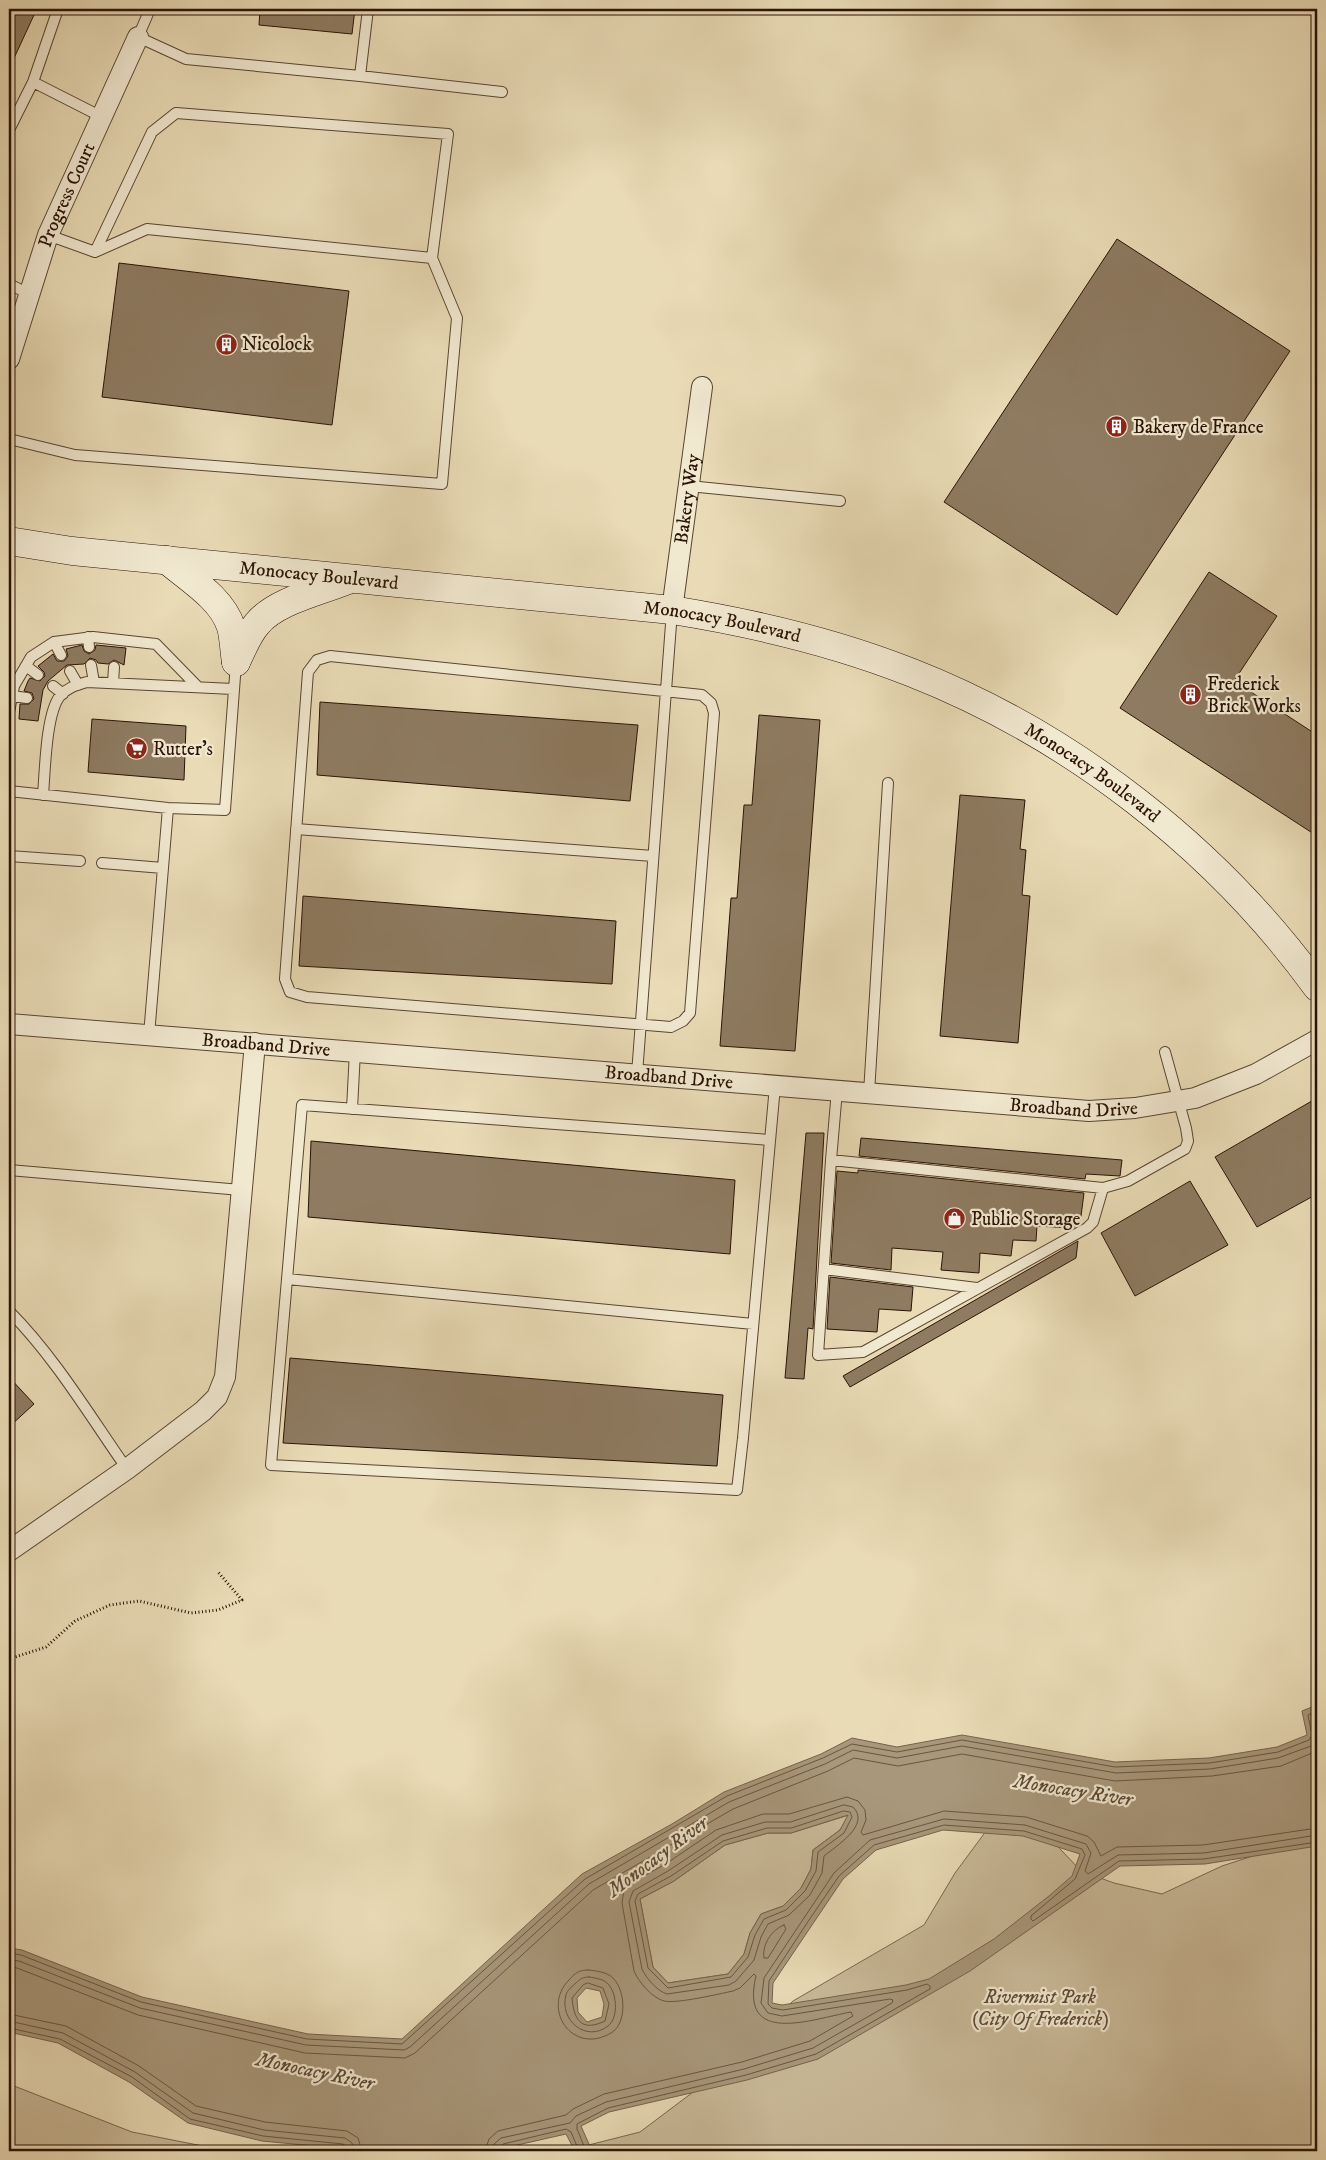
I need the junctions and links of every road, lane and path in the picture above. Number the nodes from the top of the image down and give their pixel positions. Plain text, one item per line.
1 (58, 9) edge
2 (150, 9) edge
3 (368, 9) edge
4 (138, 37) junction
5 (360, 76) junction
6 (33, 82) junction
7 (502, 92) dead end
8 (102, 117) junction
9 (9, 130) edge
10 (48, 235) junction
11 (95, 252) junction
12 (432, 258) junction
13 (9, 284) edge
14 (30, 294) junction
15 (9, 359) edge
16 (702, 388) dead end
17 (9, 439) edge
18 (689, 486) junction
19 (840, 501) dead end
20 (9, 541) edge
21 (167, 560) junction
22 (353, 578) junction
23 (672, 610) junction
24 (54, 642) junction
25 (61, 655) dead end
26 (236, 662) junction
27 (91, 665) dead end
28 (26, 666) junction
29 (114, 667) dead end
30 (70, 671) dead end
31 (38, 675) dead end
32 (94, 682) junction
33 (113, 683) junction
34 (78, 685) junction
35 (53, 686) dead end
36 (198, 687) junction
37 (233, 688) junction
38 (666, 691) junction
39 (62, 694) junction
40 (12, 696) junction
41 (27, 698) dead end
42 (9, 712) edge
43 (888, 783) dead end
44 (9, 791) edge
45 (43, 795) junction
46 (168, 808) junction
47 (296, 829) junction
48 (9, 856) edge
49 (653, 856) junction
50 (80, 861) dead end
51 (102, 863) dead end
52 (163, 868) junction
53 (1317, 987) edge
54 (9, 1024) edge
55 (641, 1024) junction
56 (149, 1035) junction
57 (1317, 1040) edge
58 (255, 1043) junction
59 (355, 1052) junction
60 (1165, 1052) dead end
61 (637, 1074) junction
62 (775, 1086) junction
63 (836, 1090) junction
64 (869, 1093) junction
65 (1180, 1101) junction
66 (352, 1109) junction
67 (770, 1140) junction
68 (831, 1160) junction
69 (9, 1170) edge
70 (1104, 1188) junction
71 (242, 1190) junction
72 (824, 1269) junction
73 (287, 1279) junction
74 (977, 1288) junction
75 (9, 1311) edge
76 (753, 1324) junction
77 (127, 1469) junction
78 (9, 1551) edge
79 (218, 1572) dead end
80 (9, 1659) edge

1 - 6 lane
2 - 4 lane
3 - 5 lane
4 - 5 lane
4 - 8 street, Progress Court
5 - 7 lane
6 - 8 lane
6 - 9 lane
8 - 10 street, Progress Court
10 - 11 lane
10 - 14 street, Progress Court
11 - 12 lane
11 - 12 lane
12 - 17 lane
13 - 14 lane
14 - 15 street, Progress Court
16 - 18 street, Bakery Way
18 - 19 lane
18 - 23 street, Bakery Way
20 - 21 main road, Monocacy Boulevard
21 - 22 main road, Monocacy Boulevard
21 - 26 main road
22 - 23 main road, Monocacy Boulevard
22 - 26 main road
23 - 38 lane
23 - 53 main road, Monocacy Boulevard
24 - 25 lane
24 - 28 lane
24 - 36 lane
26 - 37 lane
27 - 32 lane
28 - 31 lane
28 - 40 lane
29 - 33 lane
30 - 34 lane
32 - 33 lane
32 - 34 lane
33 - 36 lane
34 - 39 lane
35 - 39 lane
36 - 37 lane
37 - 46 lane
38 - 47 lane
38 - 49 lane
38 - 55 lane
39 - 45 lane
40 - 41 lane
40 - 42 lane
43 - 64 lane
44 - 45 lane
45 - 46 lane
46 - 52 lane
47 - 49 lane
47 - 55 lane
48 - 50 lane
49 - 55 lane
51 - 52 lane
52 - 56 lane
54 - 56 street, Broadband Drive
55 - 61 lane
56 - 58 street, Broadband Drive
57 - 65 street, Broadband Drive
58 - 59 street, Broadband Drive
58 - 71 street
59 - 61 street, Broadband Drive
59 - 66 lane
60 - 65 lane
61 - 62 street, Broadband Drive
62 - 63 street, Broadband Drive
62 - 67 lane
63 - 64 street, Broadband Drive
63 - 68 lane
64 - 65 street, Broadband Drive
65 - 70 lane
66 - 67 lane
66 - 73 lane
67 - 76 lane
68 - 70 lane
68 - 72 lane
69 - 71 lane
70 - 74 lane
71 - 77 street
72 - 74 lane
72 - 74 lane
73 - 76 lane
73 - 76 lane
75 - 77 lane
77 - 78 street
79 - 80 path

